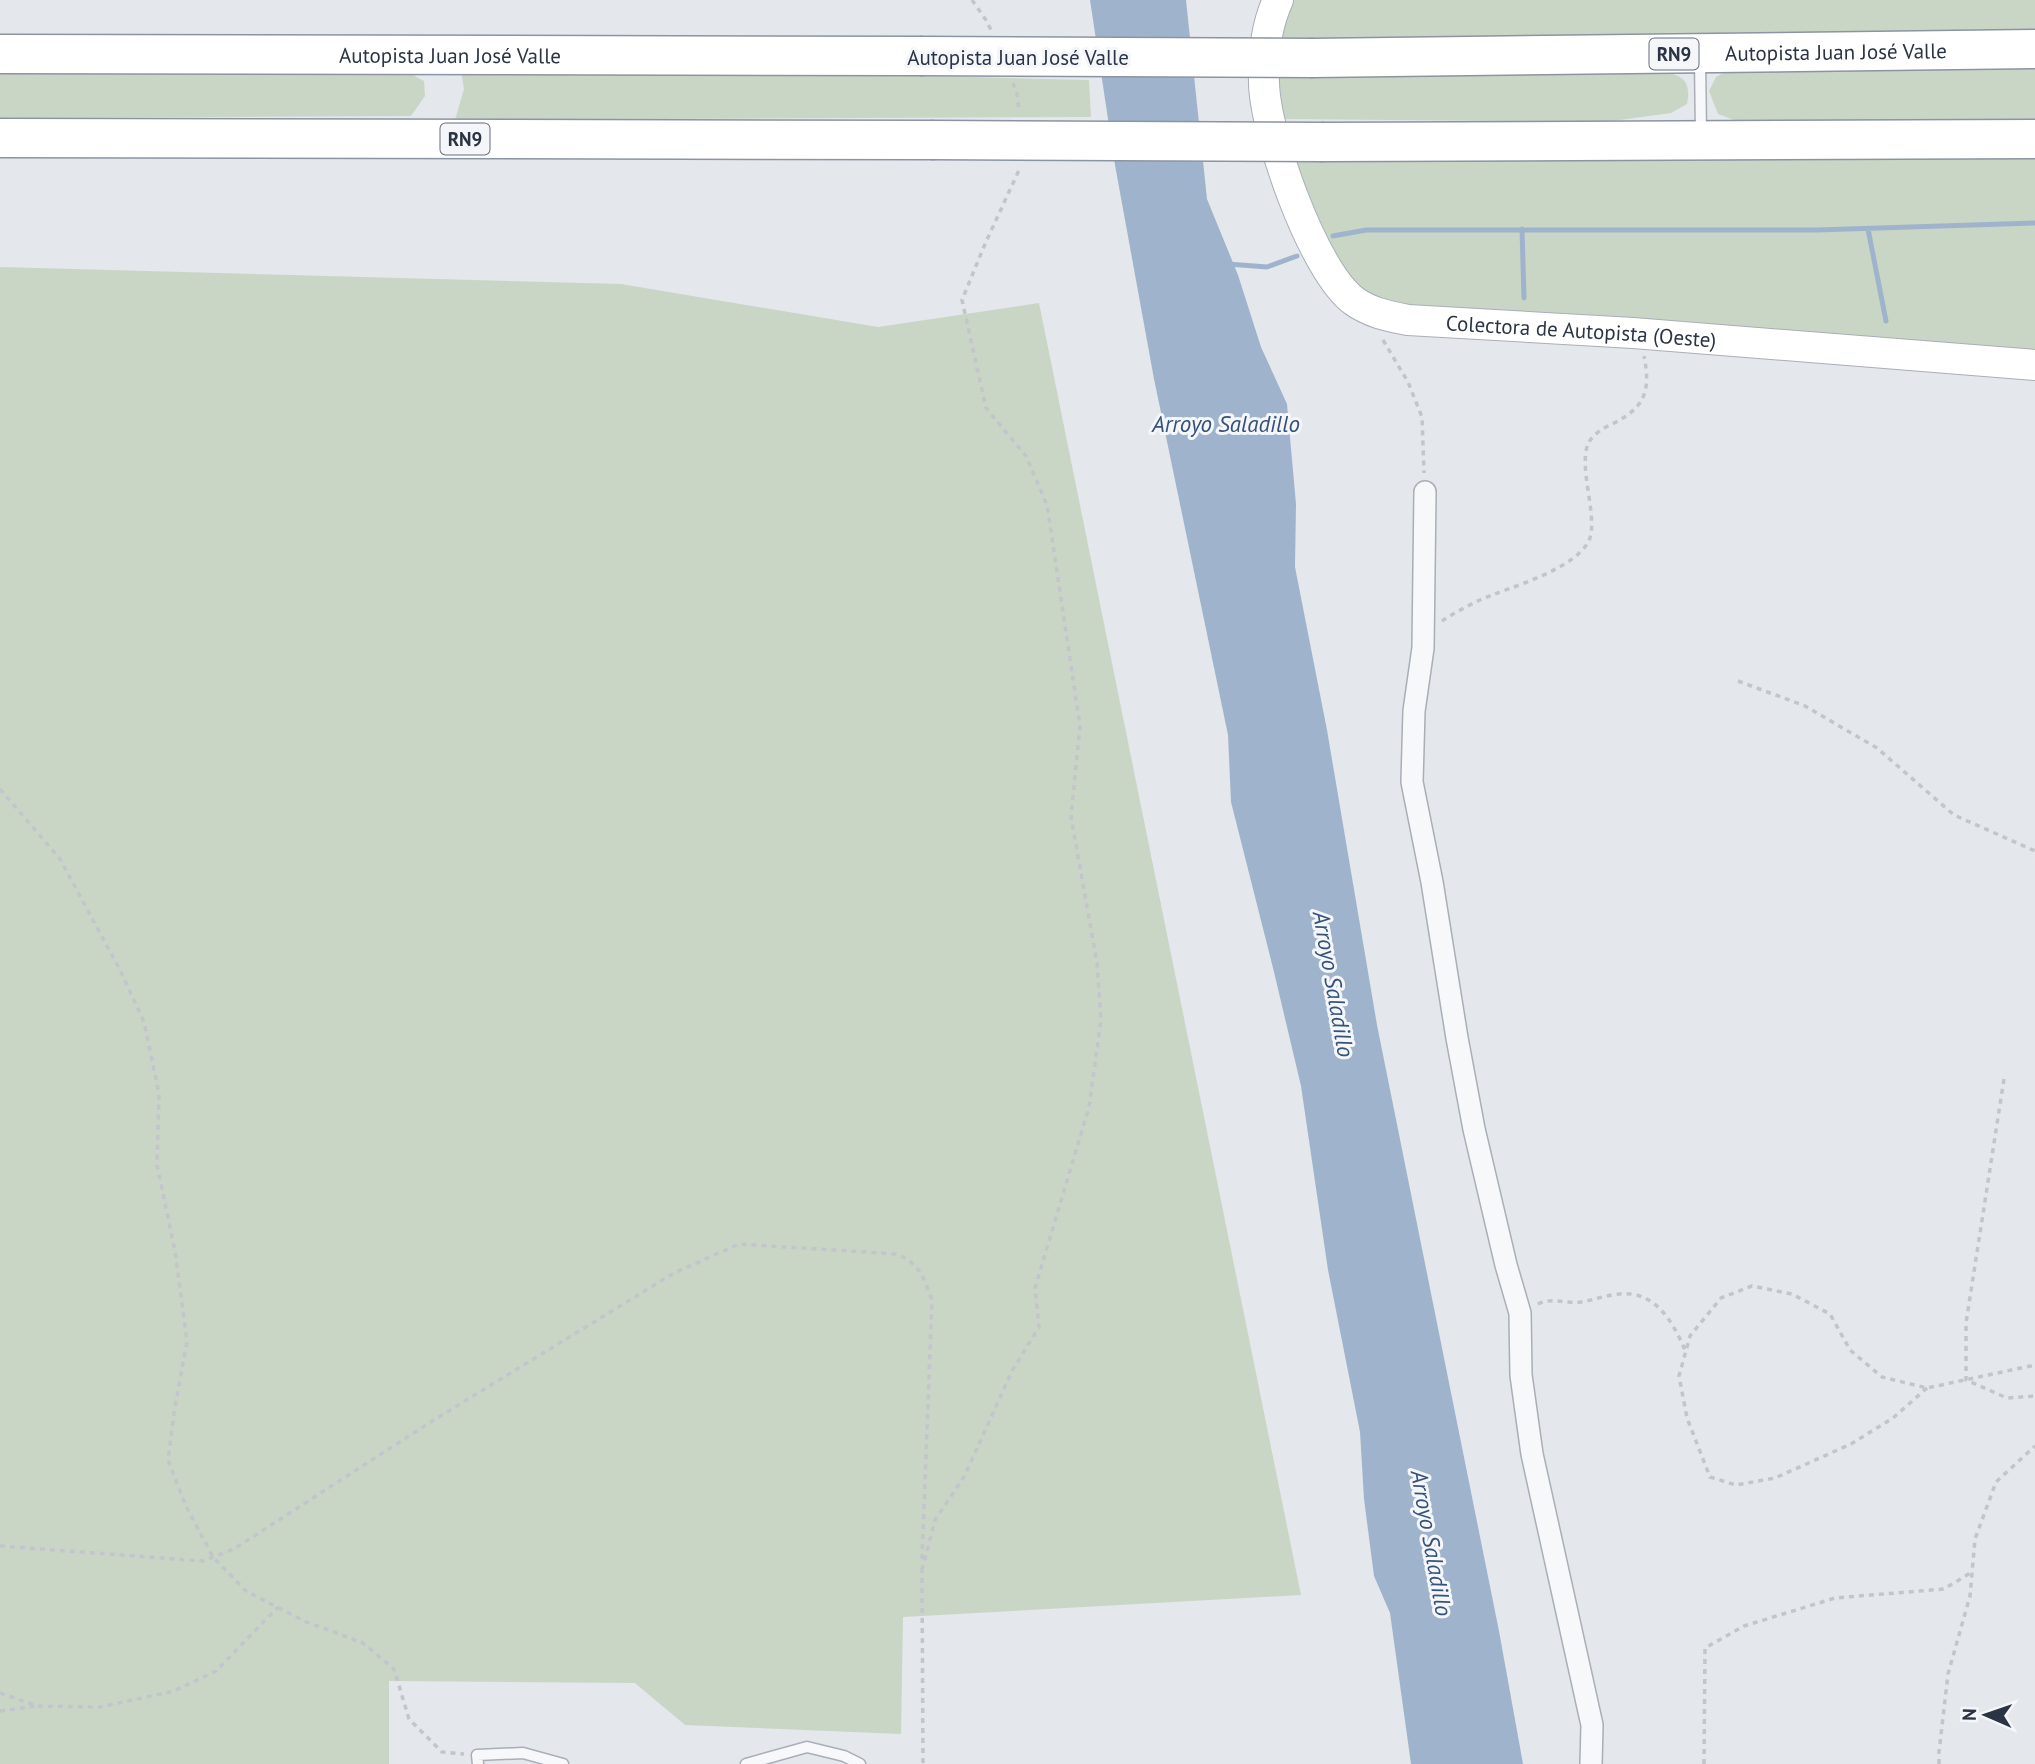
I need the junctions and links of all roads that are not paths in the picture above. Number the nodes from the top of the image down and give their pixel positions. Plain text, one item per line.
1 (1278, 0) edge
2 (2035, 49) edge
3 (1700, 53) junction
4 (0, 54) edge
5 (0, 138) edge
6 (2035, 139) edge
7 (1701, 141) junction
8 (2035, 365) edge
9 (1425, 492) road end
10 (477, 1760) edge
11 (563, 1764) edge
12 (746, 1764) edge
13 (860, 1764) edge
14 (1591, 1764) edge

1 - 8 main road, Colectora de Autopista (Oeste)
2 - 3 highway, Autopista Juan José Valle / RN9
3 - 4 highway, Autopista Juan José Valle / RN9, bridge
3 - 7 lane
5 - 7 highway, RN9, bridge
6 - 7 highway, RN9
9 - 14 street
10 - 11 lane
12 - 13 lane

